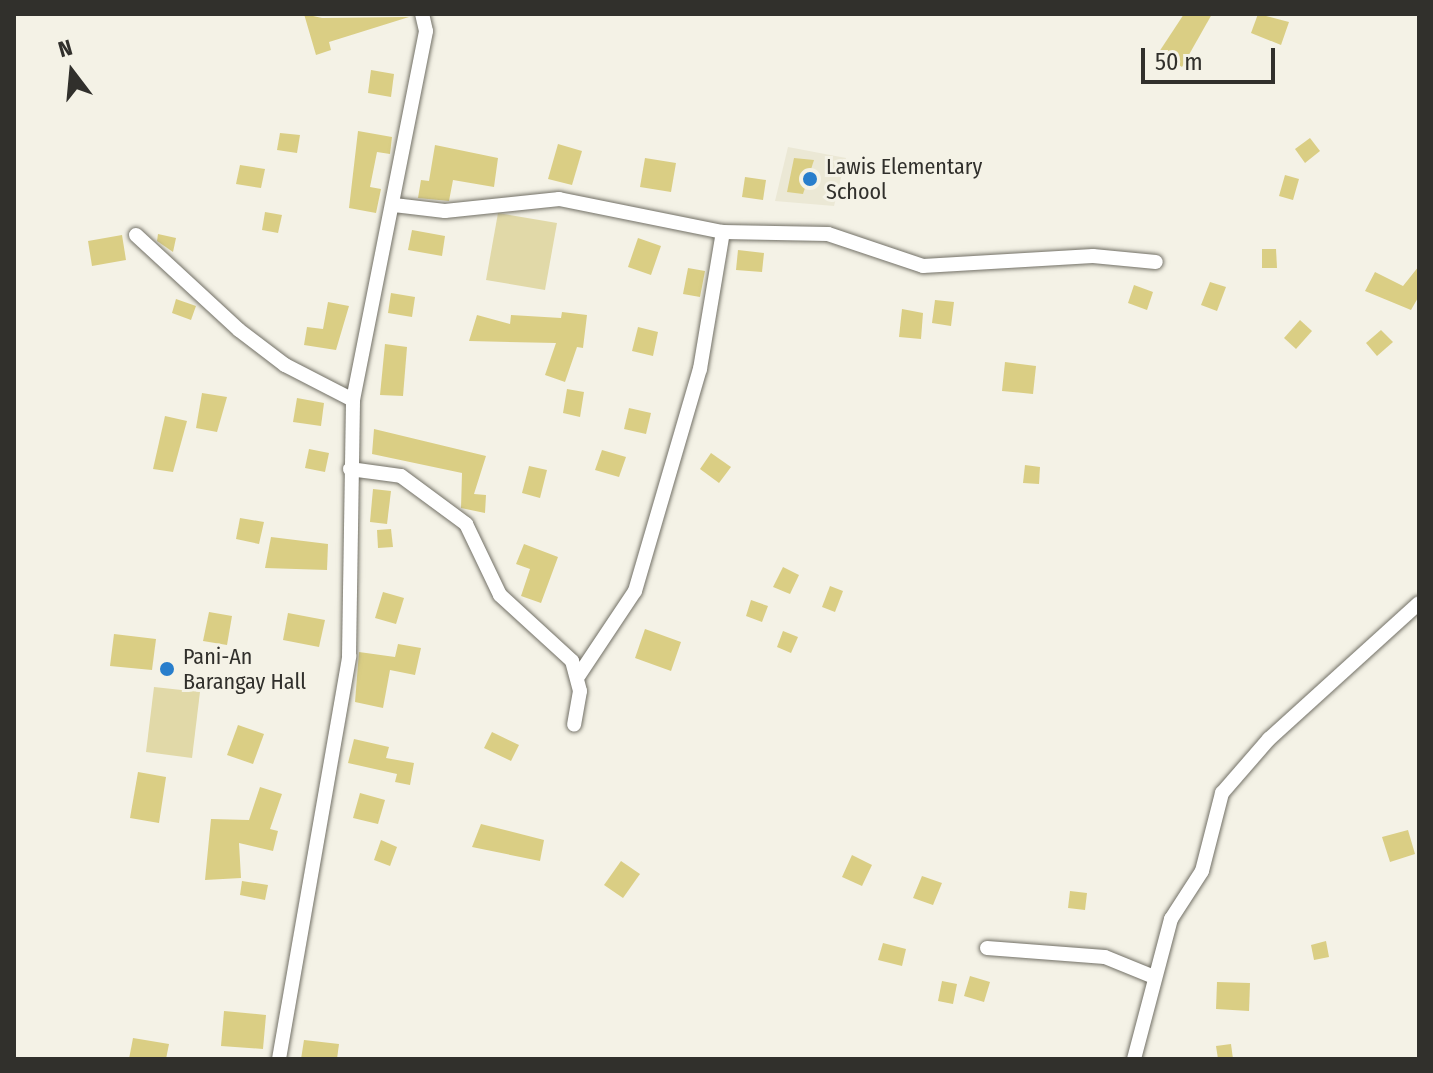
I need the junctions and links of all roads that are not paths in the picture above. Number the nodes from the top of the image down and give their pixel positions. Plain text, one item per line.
1 (422, 14) edge
2 (394, 205) junction
3 (723, 232) junction
4 (136, 235) dead end
5 (1156, 262) dead end
6 (353, 400) junction
7 (350, 469) junction
8 (1419, 603) edge
9 (579, 675) junction
10 (574, 724) dead end
11 (987, 948) dead end
12 (1154, 977) junction
13 (279, 1059) edge
14 (1134, 1059) edge

1 - 2 street
2 - 3 street
2 - 6 street
3 - 5 street
3 - 9 street
4 - 6 street
6 - 7 street
7 - 9 street
7 - 13 street
8 - 12 street
9 - 10 street
11 - 12 street
12 - 14 street

